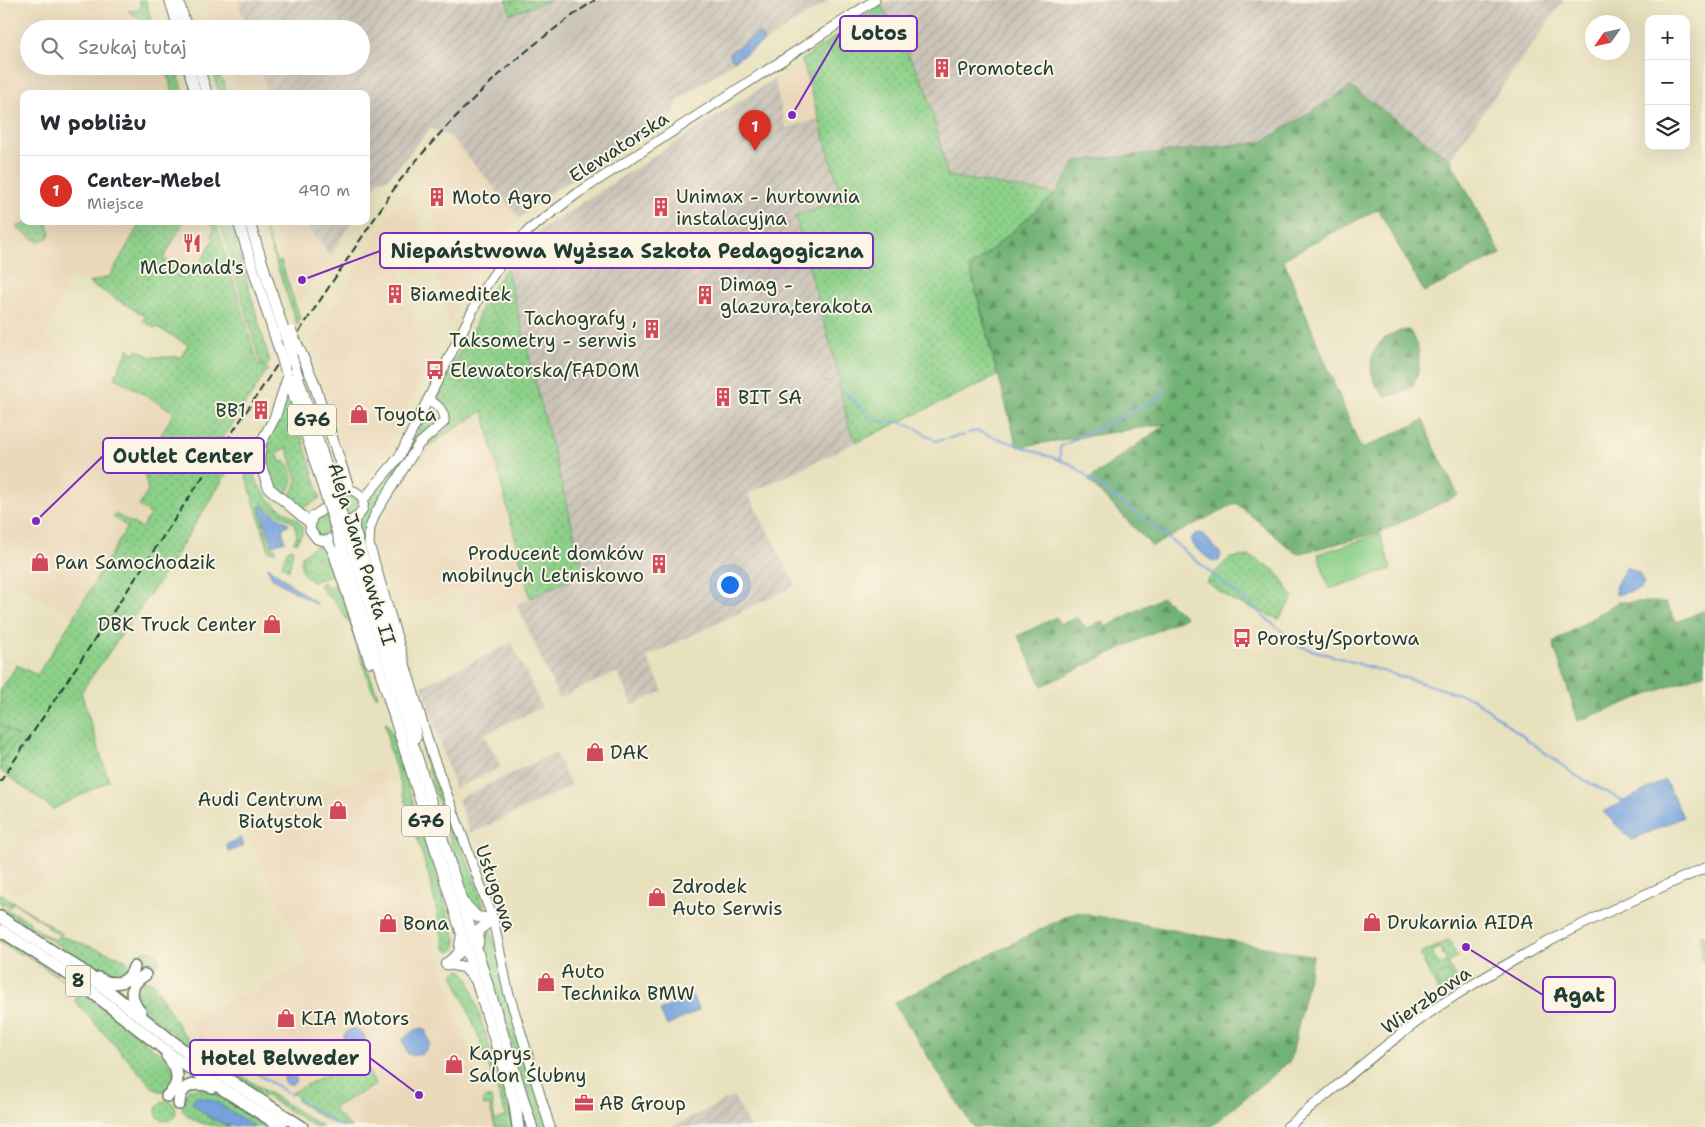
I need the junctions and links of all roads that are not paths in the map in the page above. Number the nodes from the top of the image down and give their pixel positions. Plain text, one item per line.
1 (170, 0) edge
2 (178, 0) edge
3 (875, 0) edge
4 (176, 20) edge
5 (184, 20) edge
6 (191, 75) edge
7 (201, 75) edge
8 (195, 90) edge
9 (206, 90) edge
10 (239, 225) edge
11 (250, 225) edge
12 (288, 334) junction
13 (287, 374) junction
14 (429, 400) junction
15 (326, 480) junction
16 (357, 494) junction
17 (354, 519) junction
18 (309, 522) junction
19 (327, 541) junction
20 (383, 667) junction
21 (391, 709) junction
22 (420, 768) junction
23 (1705, 868) edge
24 (461, 898) junction
25 (0, 917) edge
26 (493, 919) junction
27 (0, 930) edge
28 (461, 933) junction
29 (478, 952) junction
30 (134, 967) dead end
31 (83, 971) junction
32 (145, 975) dead end
33 (477, 984) junction
34 (152, 1026) junction
35 (151, 1038) junction
36 (167, 1096) dead end
37 (231, 1096) junction
38 (179, 1104) dead end
39 (515, 1105) joint
40 (282, 1127) edge
41 (302, 1127) edge
42 (520, 1127) edge
43 (532, 1127) edge
44 (550, 1127) edge
45 (1287, 1127) edge

1 - 4 main road
2 - 5 main road
3 - 14 street, Elewatorska
6 - 8 main road
7 - 9 main road
10 - 13 main road, Aleja Jana Pawła II / 676, bridge
11 - 12 main road, Aleja Jana Pawła II / 676
12 - 15 main road, Aleja Jana Pawła II / 676, bridge
12 - 16 main road, bridge
13 - 15 main road, Aleja Jana Pawła II / 676
13 - 18 main road
14 - 16 street, Elewatorska
14 - 26 street, Usługowa
15 - 20 main road, Aleja Jana Pawła II / 676, bridge
16 - 17 street
16 - 18 street, Elewatorska
17 - 19 street
17 - 22 main road
18 - 19 street
19 - 21 main road
20 - 21 main road, 676
20 - 22 main road, 676
21 - 28 main road, 676
22 - 24 main road, 676
23 - 45 street, Wierzbowa
24 - 26 main road
24 - 29 main road, 676
25 - 31 highway, 8
26 - 29 main road
26 - 44 street, Usługowa
27 - 35 highway, 8
28 - 33 main road, 676
28 - 33 main road
29 - 43 main road, 676
30 - 31 highway
31 - 34 highway, 8
32 - 34 highway
33 - 39 main road, 676
34 - 41 highway, 8
35 - 36 highway
35 - 37 highway, 8
37 - 38 highway
37 - 40 highway, 8
39 - 42 highway

